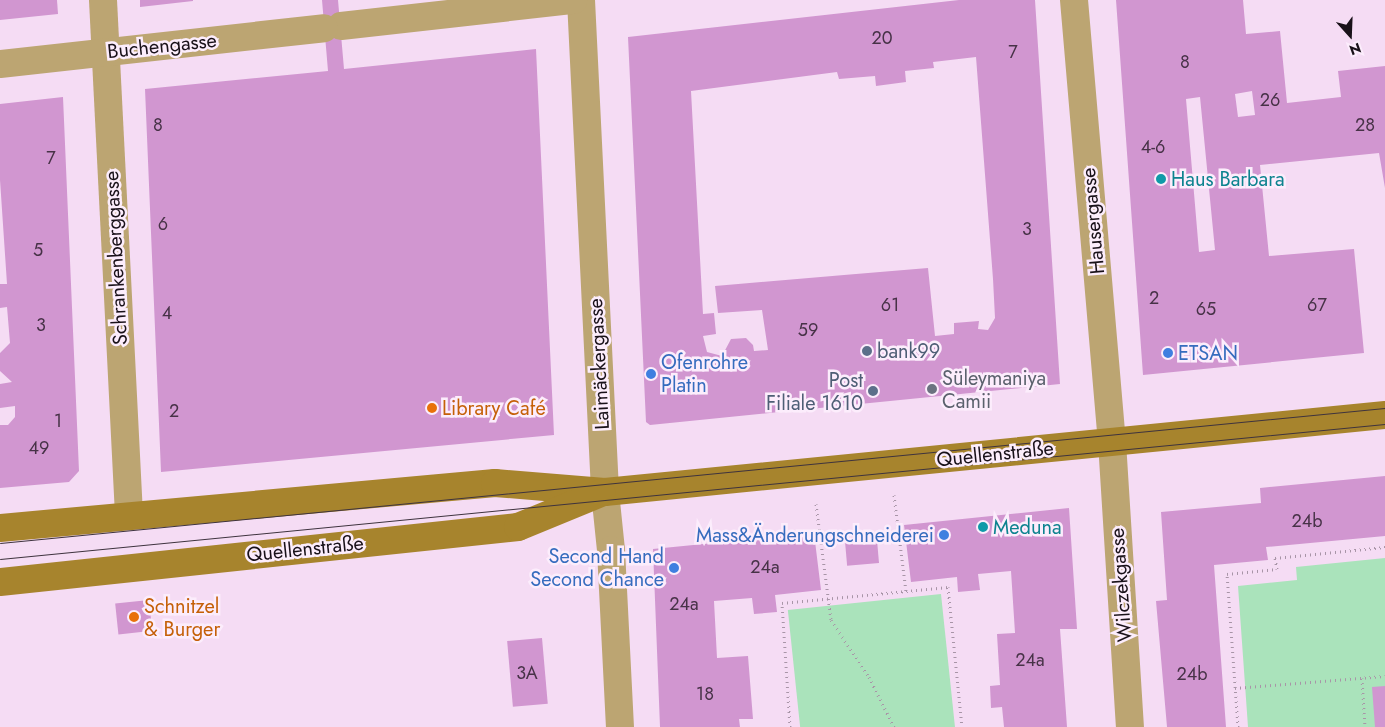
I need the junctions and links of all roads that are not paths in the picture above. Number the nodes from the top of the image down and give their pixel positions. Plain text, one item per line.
1 (103, 0) edge
2 (574, 0) edge
3 (581, 0) edge
4 (1074, 0) edge
5 (106, 52) junction
6 (0, 64) edge
7 (1385, 415) edge
8 (1112, 442) junction
9 (605, 492) junction
10 (129, 515) junction
11 (0, 528) edge
12 (0, 582) edge
13 (620, 727) edge
14 (1130, 727) edge

1 - 5 street, Schrankenberggasse
2 - 5 street, Buchengasse
3 - 9 street, Laimäckergasse
4 - 8 street, Hausergasse
5 - 6 street, Buchengasse
5 - 10 street, Schrankenberggasse
7 - 8 street, Quellenstraße
8 - 9 street, Quellenstraße
8 - 14 street, Wilczekgasse
9 - 10 street, Quellenstraße
9 - 12 street, Quellenstraße
9 - 13 street, Laimäckergasse
10 - 11 street, Quellenstraße

